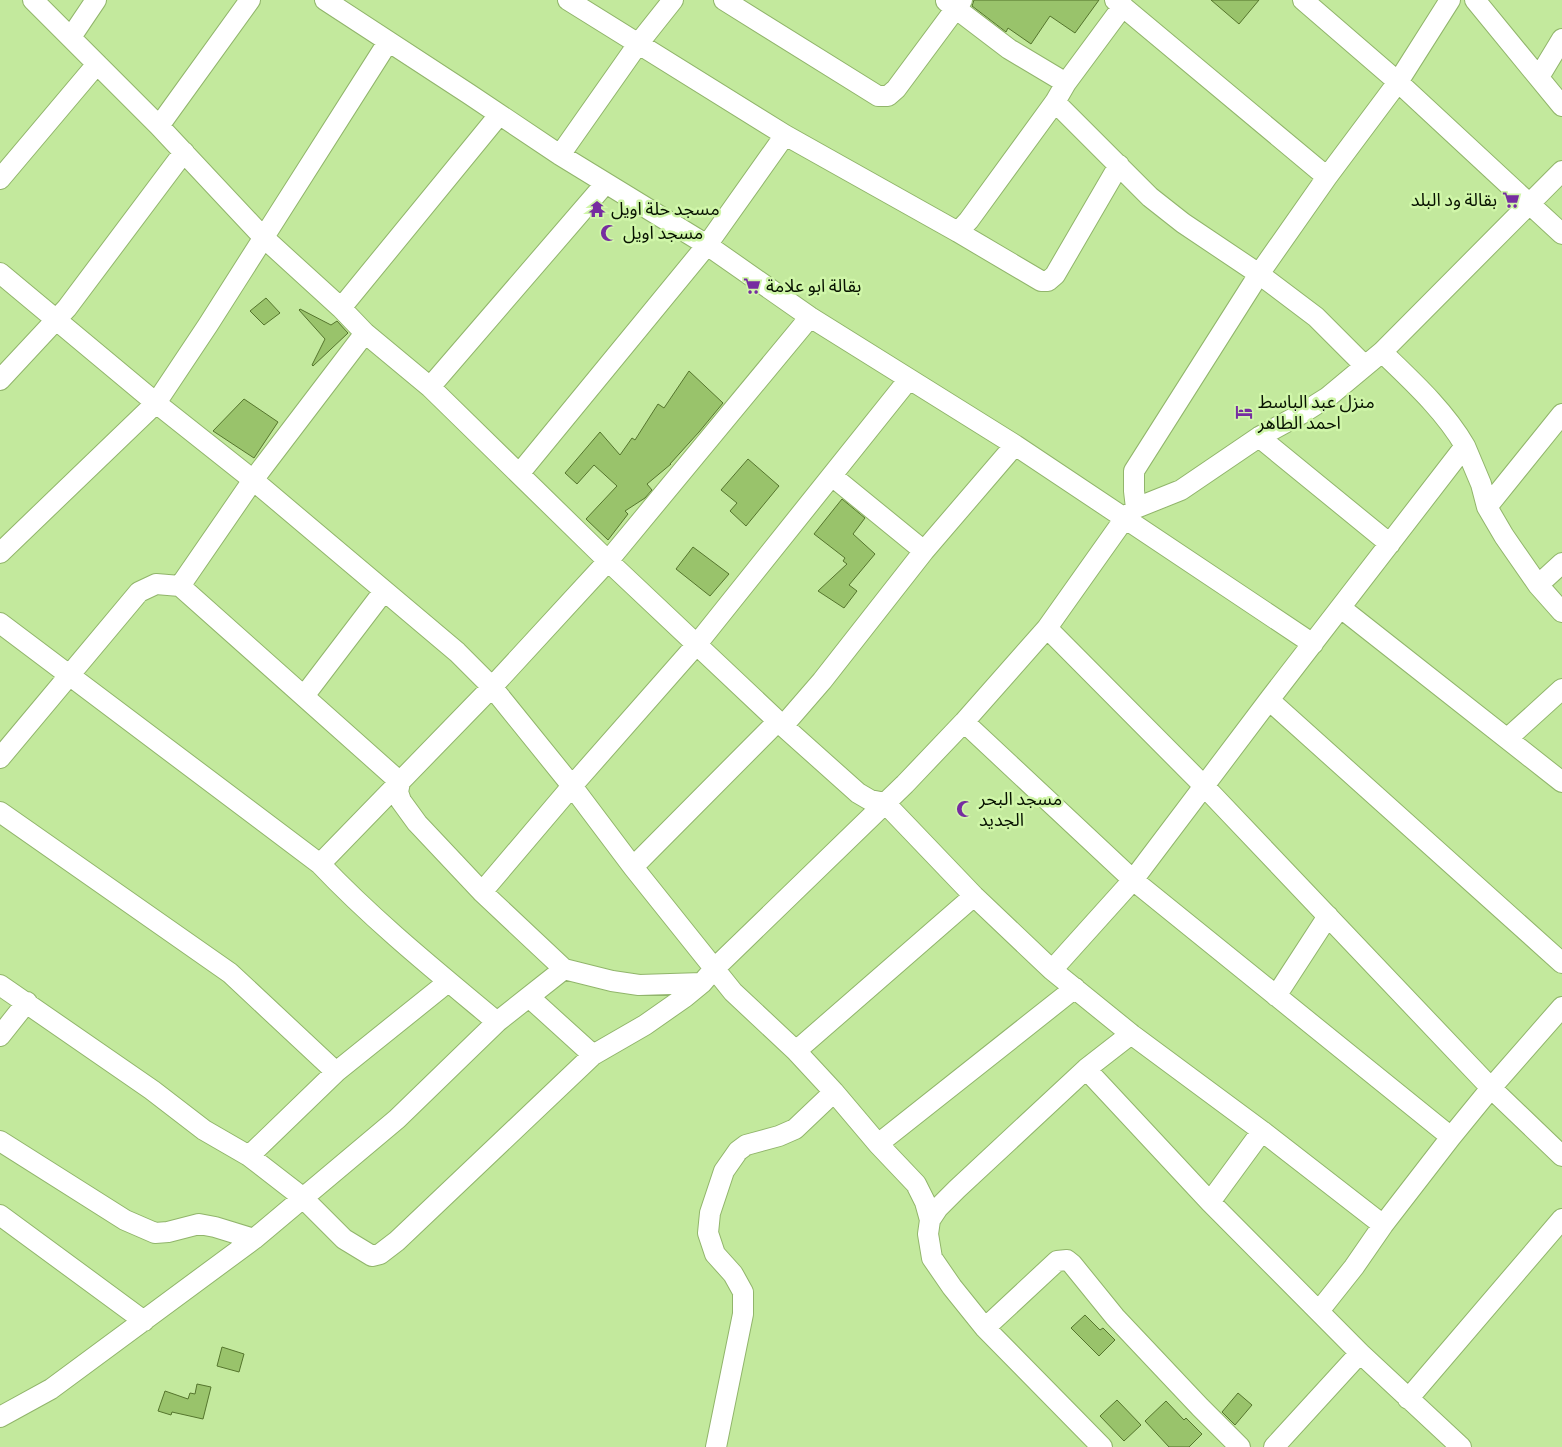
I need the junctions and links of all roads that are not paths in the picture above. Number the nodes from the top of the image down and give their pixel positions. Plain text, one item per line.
1 (33, 0) edge
2 (96, 0) edge
3 (250, 0) edge
4 (325, 0) edge
5 (568, 0) edge
6 (673, 0) edge
7 (724, 0) edge
8 (1303, 0) edge
9 (1450, 0) edge
10 (1475, 0) edge
11 (954, 3) edge
12 (1119, 3) edge
13 (71, 37) junction
14 (1562, 39) edge
15 (388, 42) junction
16 (638, 44) junction
17 (97, 64) junction
18 (1539, 77) junction
19 (1398, 82) junction
20 (1066, 84) junction
21 (1055, 102) junction
22 (1562, 106) edge
23 (499, 115) junction
24 (159, 126) junction
25 (785, 135) junction
26 (184, 152) junction
27 (560, 156) junction
28 (1119, 166) junction
29 (1562, 171) edge
30 (1327, 177) junction
31 (0, 179) edge
32 (605, 184) junction
33 (1528, 204) junction
34 (958, 232) junction
35 (1562, 234) edge
36 (263, 237) junction
37 (707, 245) junction
38 (0, 273) edge
39 (1259, 274) junction
40 (341, 308) junction
41 (810, 317) junction
42 (55, 320) junction
43 (366, 332) junction
44 (1382, 352) junction
45 (1365, 366) junction
46 (908, 378) junction
47 (0, 380) edge
48 (430, 387) junction
49 (156, 403) junction
50 (1562, 414) edge
51 (1259, 437) junction
52 (1015, 445) junction
53 (1466, 446) junction
54 (519, 474) junction
55 (832, 476) junction
56 (253, 480) junction
57 (1488, 507) junction
58 (1130, 513) junction
59 (1390, 544) junction
60 (924, 551) junction
61 (0, 552) edge
62 (608, 561) junction
63 (1562, 562) edge
64 (180, 586) junction
65 (1538, 586) junction
66 (384, 591) junction
67 (1341, 608) junction
68 (1562, 612) edge
69 (0, 623) edge
70 (1047, 628) junction
71 (696, 644) junction
72 (1312, 644) junction
73 (69, 675) junction
74 (492, 687) junction
75 (1562, 689) edge
76 (304, 696) junction
77 (1269, 700) junction
78 (964, 722) junction
79 (780, 724) junction
80 (1508, 738) junction
81 (0, 758) edge
82 (400, 782) junction
83 (1562, 782) edge
84 (572, 786) junction
85 (1204, 786) junction
86 (886, 803) junction
87 (0, 812) edge
88 (320, 864) junction
89 (633, 867) junction
90 (1133, 880) junction
91 (482, 892) junction
92 (974, 896) junction
93 (1328, 916) junction
94 (1562, 963) edge
95 (564, 969) junction
96 (1052, 970) junction
97 (708, 976) junction
98 (448, 982) junction
99 (0, 985) edge
100 (1075, 988) junction
101 (1276, 996) junction
102 (529, 997) junction
103 (27, 1002) junction
104 (1562, 1007) edge
105 (497, 1022) junction
106 (1131, 1034) junction
107 (0, 1036) edge
108 (796, 1051) junction
109 (593, 1055) junction
110 (1086, 1068) junction
111 (336, 1072) junction
112 (1492, 1088) junction
113 (834, 1092) junction
114 (1262, 1131) junction
115 (1451, 1137) junction
116 (0, 1141) edge
117 (878, 1144) junction
118 (249, 1156) junction
119 (1562, 1156) edge
120 (302, 1197) junction
121 (1210, 1202) junction
122 (0, 1215) edge
123 (1562, 1218) edge
124 (930, 1220) junction
125 (1383, 1225) junction
126 (254, 1239) junction
127 (1319, 1311) junction
128 (144, 1321) junction
129 (985, 1328) junction
130 (1360, 1353) junction
131 (1408, 1399) junction
132 (6, 1408) edge
133 (1456, 1446) edge
134 (716, 1447) edge
135 (1102, 1447) edge
136 (1240, 1447) edge
137 (1274, 1447) edge

1 - 13 street
2 - 13 street
3 - 24 street
4 - 15 street
5 - 16 street
6 - 16 street
7 - 11 street
8 - 19 street
9 - 19 street
10 - 18 street
11 - 20 street
12 - 20 street
12 - 30 street
13 - 17 street
14 - 18 street
15 - 23 street
15 - 36 street
16 - 25 street
16 - 27 street
17 - 24 street
17 - 31 street
18 - 22 street
19 - 30 street
19 - 33 street
20 - 21 street
21 - 28 street
21 - 34 street
23 - 27 street
23 - 40 street
24 - 26 street
25 - 34 street
25 - 37 street
26 - 36 street
26 - 42 street
27 - 32 street
28 - 34 street
28 - 39 street
29 - 33 street
30 - 39 street
32 - 37 street
32 - 48 street
33 - 35 street
33 - 44 street
36 - 40 street
36 - 49 street
37 - 41 street
37 - 54 street
38 - 42 street
39 - 45 street
39 - 58 street
40 - 43 street
41 - 46 street
41 - 62 street
42 - 47 street
42 - 49 street
43 - 48 street
43 - 56 street
44 - 45 street
44 - 53 street
45 - 51 street
46 - 52 street
46 - 55 street
48 - 54 street
49 - 56 street
49 - 61 street
50 - 57 street
51 - 58 street
51 - 59 street
52 - 58 street
52 - 60 street
53 - 57 street
53 - 59 street
54 - 62 street
55 - 60 street
55 - 71 street
56 - 64 street
56 - 66 street
57 - 65 street
58 - 70 street
58 - 72 street
59 - 67 street
60 - 79 street
62 - 71 street
62 - 74 street
63 - 65 street
64 - 73 street
64 - 76 street
65 - 68 street
66 - 74 street
66 - 76 street
67 - 72 street
67 - 80 street
69 - 73 street
70 - 78 street
70 - 85 street
71 - 79 street
71 - 84 street
72 - 77 street
73 - 81 street
73 - 88 street
74 - 82 street
74 - 84 street
75 - 80 street
76 - 82 street
77 - 85 street
77 - 94 street
78 - 86 street
78 - 90 street
79 - 86 street
79 - 89 street
80 - 83 street
82 - 88 street
82 - 91 street
84 - 89 street
84 - 91 street
85 - 90 street
85 - 93 street
86 - 92 street
86 - 97 street
87 - 111 street
88 - 98 street
89 - 97 street
90 - 96 street
90 - 101 street
91 - 95 street
92 - 96 street
92 - 108 street
93 - 101 street
93 - 112 street
95 - 97 street
95 - 102 street
96 - 100 street
97 - 108 street
97 - 109 street
98 - 105 street
98 - 111 street
99 - 103 street
100 - 106 street
100 - 117 street
101 - 115 street
102 - 105 street
102 - 109 street
103 - 107 street
103 - 118 street
104 - 112 street
105 - 120 street
106 - 110 street
106 - 114 street
108 - 113 street
109 - 120 street
110 - 121 street
110 - 124 street
111 - 118 street
112 - 115 street
112 - 119 street
113 - 117 street
113 - 134 street
114 - 121 street
114 - 125 street
115 - 125 street
116 - 126 street
117 - 124 street
118 - 120 street
120 - 126 street
121 - 127 street
122 - 128 street
123 - 131 street
124 - 129 street
125 - 127 street
126 - 128 street
127 - 130 street
128 - 132 street
129 - 135 street
129 - 136 street
130 - 131 street
130 - 137 street
131 - 133 street

